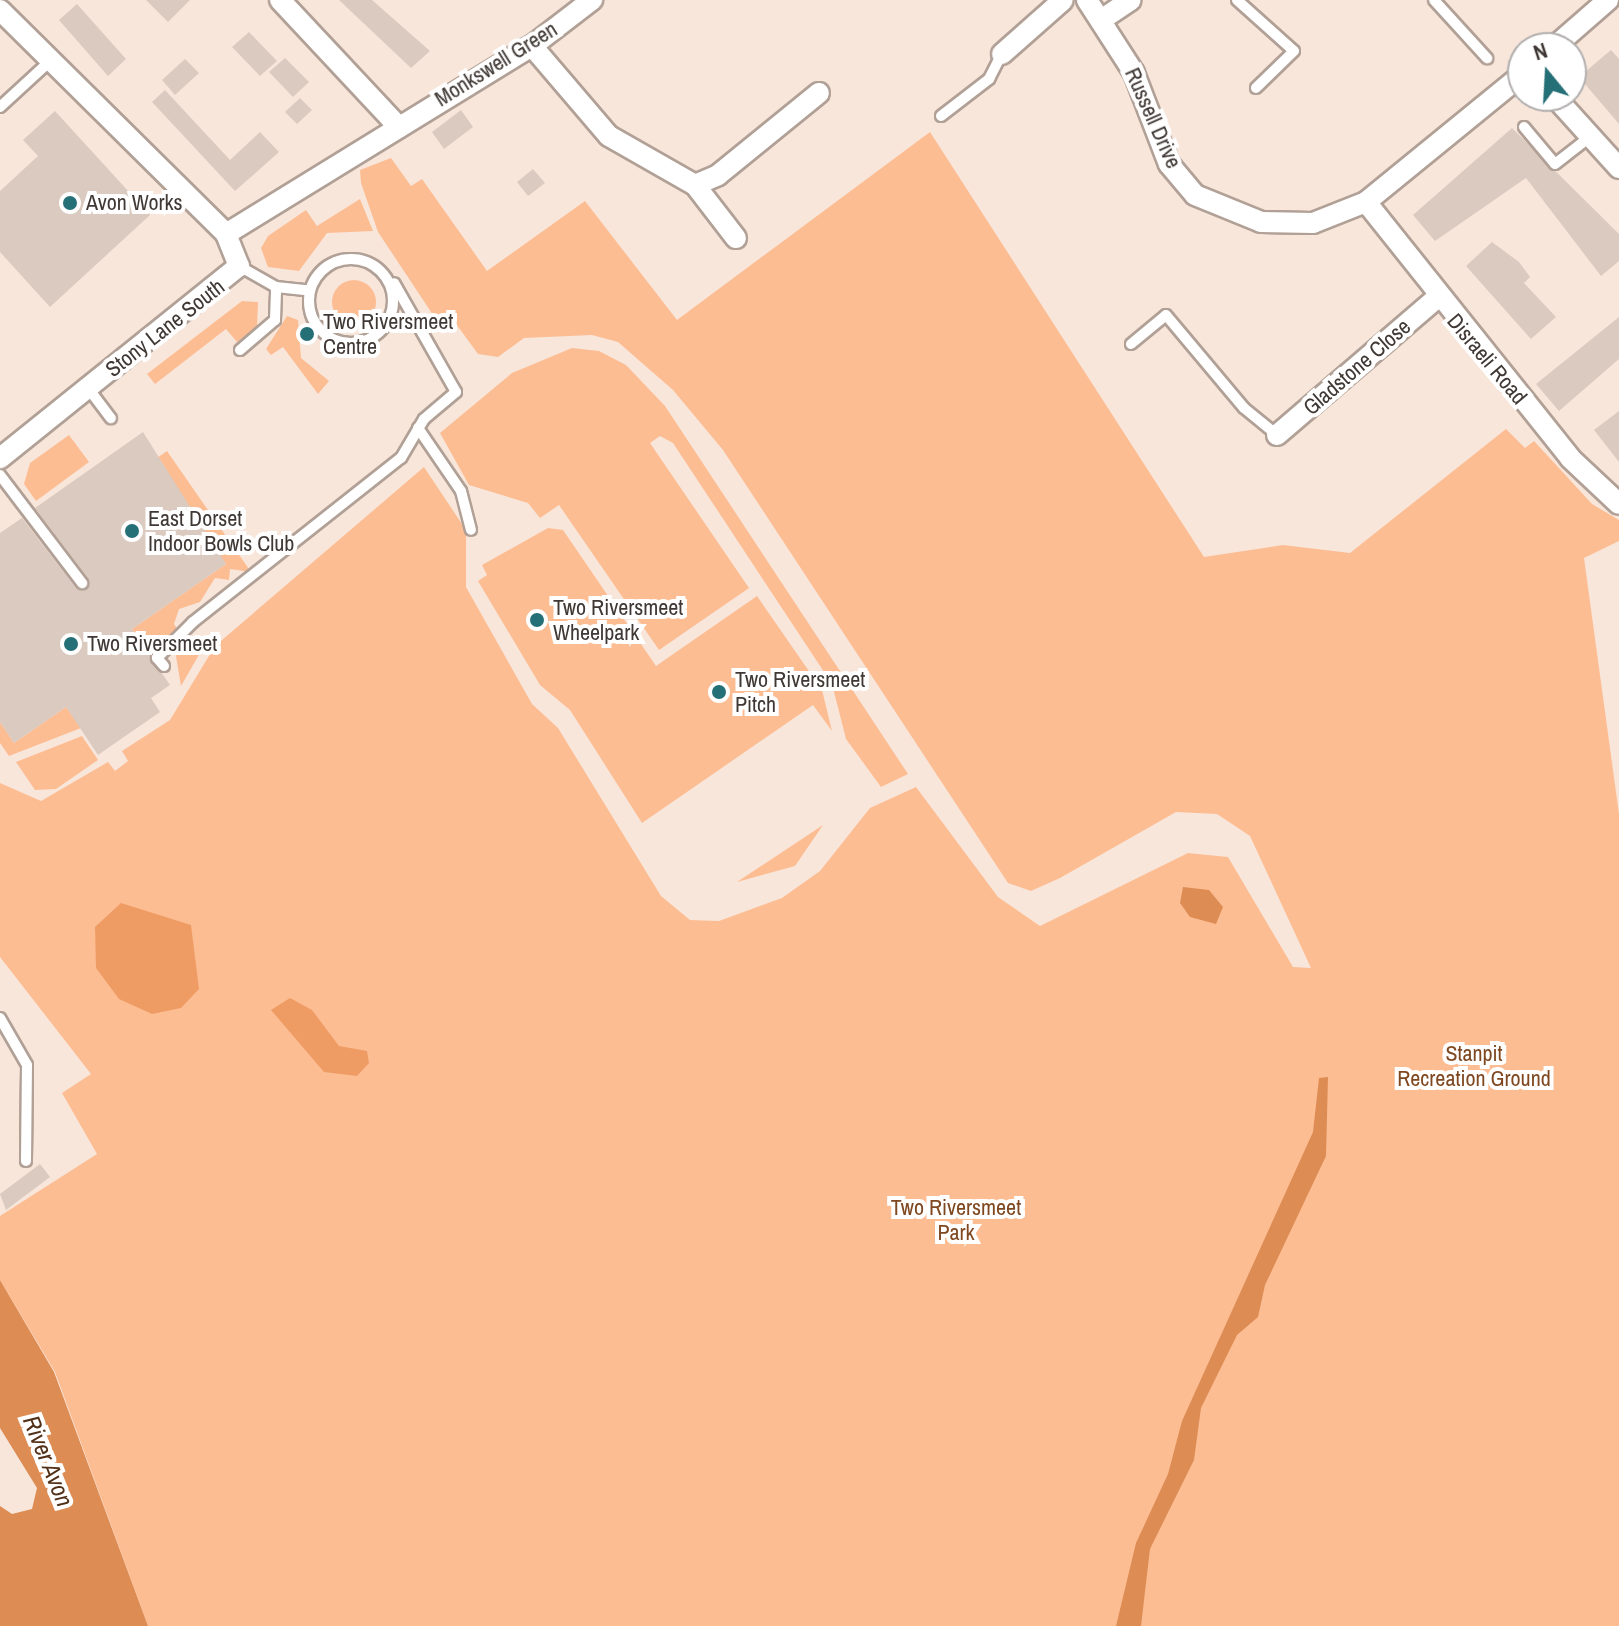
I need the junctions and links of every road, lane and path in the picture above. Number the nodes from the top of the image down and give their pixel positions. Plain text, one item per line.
1 (280, 0) edge
2 (592, 0) edge
3 (1063, 0) edge
4 (1087, 0) edge
5 (1131, 0) edge
6 (1237, 0) edge
7 (1452, 0) edge
8 (1608, 0) edge
9 (1438, 4) edge
10 (0, 10) edge
11 (1104, 18) junction
12 (1571, 32) edge
13 (532, 46) junction
14 (1002, 54) joint
15 (1487, 58) dead end
16 (50, 61) junction
17 (1507, 87) edge
18 (1256, 88) dead end
19 (819, 93) dead end
20 (0, 107) edge
21 (1569, 112) edge
22 (941, 116) dead end
23 (399, 127) junction
24 (1524, 127) dead end
25 (1591, 136) junction
26 (1619, 168) edge
27 (695, 185) junction
28 (1366, 202) junction
29 (226, 234) junction
30 (736, 238) dead end
31 (239, 266) junction
32 (394, 283) junction
33 (276, 287) junction
34 (307, 290) junction
35 (1437, 298) junction
36 (1131, 344) dead end
37 (240, 350) dead end
38 (88, 388) junction
39 (111, 418) dead end
40 (418, 428) junction
41 (1277, 435) joint
42 (0, 458) edge
43 (0, 475) edge
44 (1619, 504) edge
45 (471, 530) dead end
46 (82, 583) dead end
47 (164, 666) dead end
48 (0, 1018) edge
49 (26, 1161) dead end

1 - 23 street
2 - 13 street, Monkswell Green
3 - 14 street
4 - 11 street, Russell Drive
5 - 11 street
6 - 18 lane
7 - 9 lane
8 - 12 street
9 - 15 lane
10 - 16 street, Stony Lane South
11 - 28 street, Russell Drive
13 - 23 street, Monkswell Green
13 - 27 street
14 - 22 lane
16 - 20 lane
16 - 29 street, Stony Lane South
17 - 28 street, Russell Drive
19 - 27 street
21 - 25 street
23 - 29 street, Monkswell Green
24 - 25 lane
25 - 26 street
27 - 30 street
28 - 35 street, Disraeli Road
29 - 31 street, Stony Lane South
31 - 33 lane
31 - 38 street, Stony Lane South
32 - 34 lane
32 - 34 lane
32 - 40 lane
33 - 34 lane
33 - 37 lane
35 - 41 street, Gladstone Close
35 - 44 street, Disraeli Road
36 - 41 lane
38 - 39 lane
38 - 42 street, Stony Lane South
40 - 45 lane
40 - 47 lane
43 - 46 lane
48 - 49 lane

